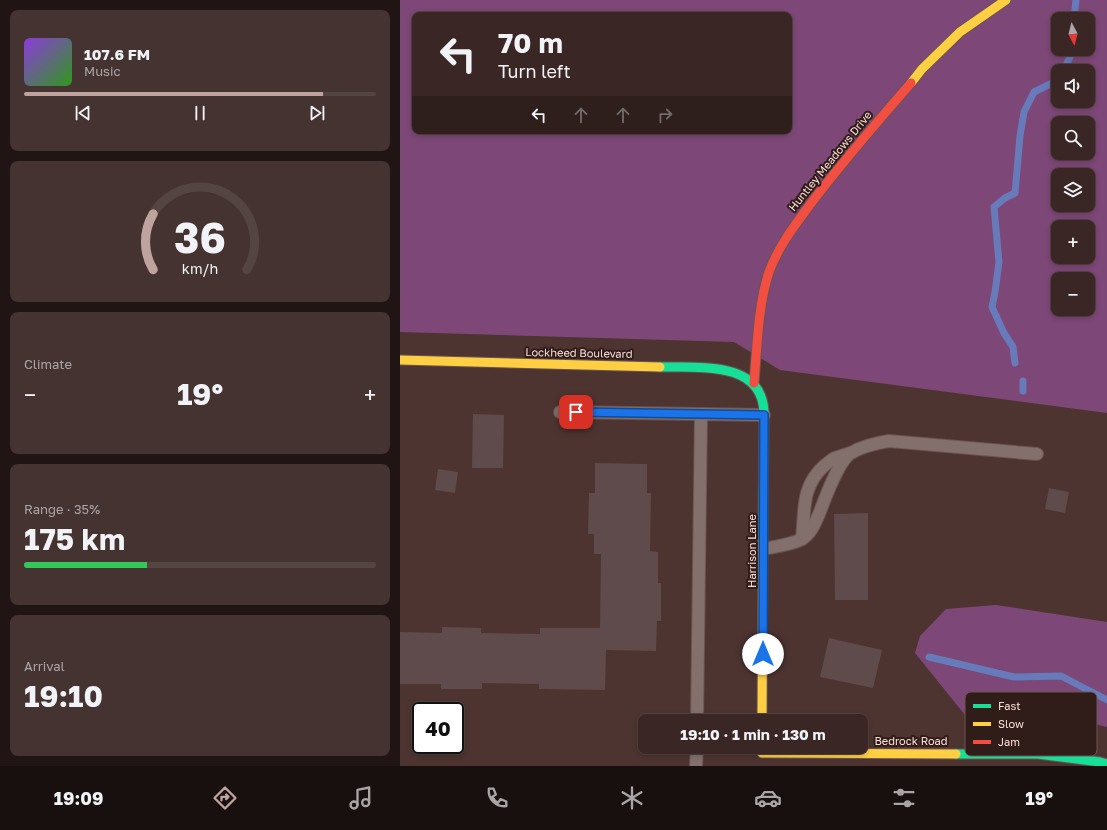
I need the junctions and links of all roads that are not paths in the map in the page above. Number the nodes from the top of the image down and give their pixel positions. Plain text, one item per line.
1 (1006, 0) edge
2 (400, 360) edge
3 (754, 384) junction
4 (560, 412) dead end
5 (701, 414) junction
6 (764, 415) junction
7 (850, 453) junction
8 (1037, 454) dead end
9 (802, 539) junction
10 (764, 549) junction
11 (697, 714) edge
12 (762, 714) edge
13 (868, 753) edge
14 (697, 754) edge
15 (965, 754) edge
16 (1052, 756) edge
17 (1107, 764) edge
18 (696, 766) edge

1 - 3 street, Huntley Meadows Drive
2 - 3 street, Lockheed Boulevard
3 - 6 street, Harrison Lane
4 - 5 lane
5 - 6 lane
5 - 11 lane
6 - 10 street, Harrison Lane
7 - 8 lane
7 - 9 lane
7 - 9 lane
9 - 10 lane
10 - 12 street, Harrison Lane
13 - 15 street, Bedrock Road
14 - 18 lane
16 - 17 street, Bedrock Road

